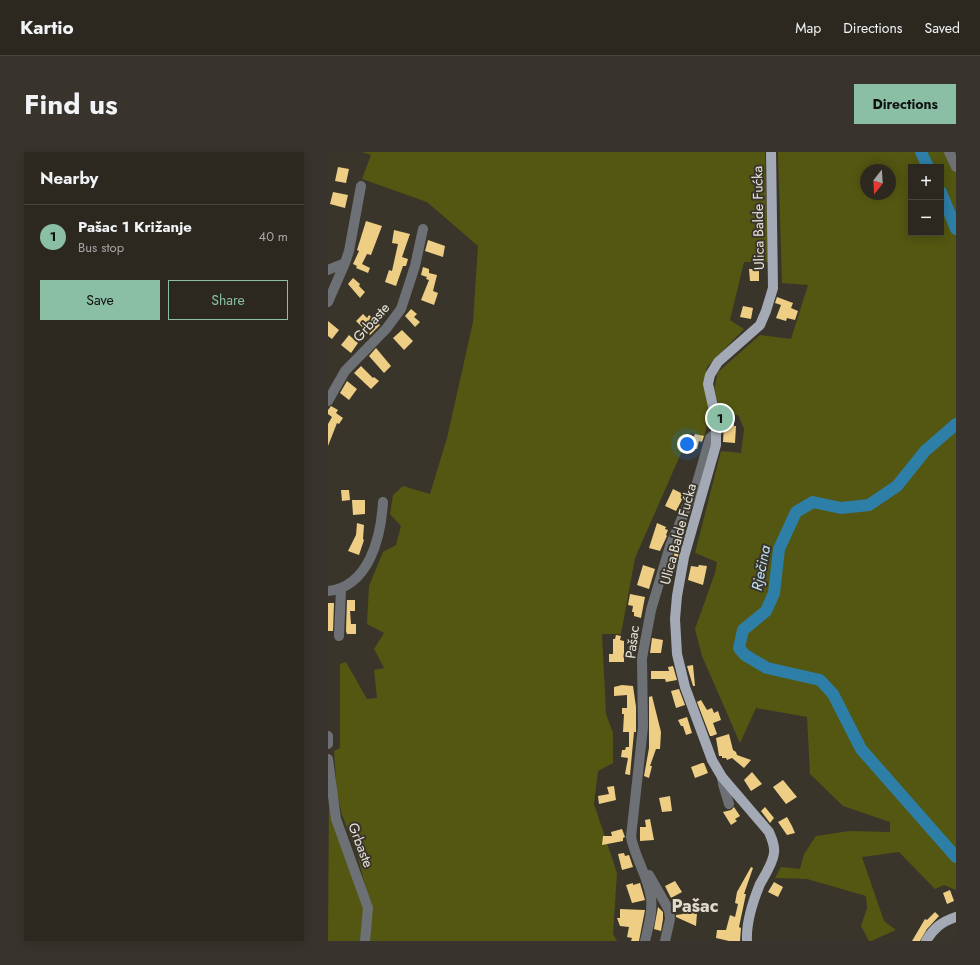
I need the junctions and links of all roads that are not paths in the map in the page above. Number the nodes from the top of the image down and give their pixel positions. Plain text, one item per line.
1 (771, 152) edge
2 (949, 152) edge
3 (956, 167) edge
4 (361, 186) dead end
5 (423, 229) dead end
6 (345, 263) junction
7 (328, 270) edge
8 (328, 302) edge
9 (328, 401) edge
10 (716, 432) junction
11 (383, 502) dead end
12 (341, 589) junction
13 (328, 591) edge
14 (339, 636) dead end
15 (328, 736) edge
16 (328, 744) edge
17 (328, 759) edge
18 (722, 777) junction
19 (729, 804) dead end
20 (642, 866) junction
21 (956, 917) edge
22 (365, 941) edge
23 (645, 941) edge
24 (665, 941) edge
25 (747, 941) edge
26 (926, 941) edge

1 - 10 main road, Ulica Balde Fućka
2 - 3 street
4 - 6 street
5 - 9 street, Grbaste
6 - 7 street
6 - 8 street
10 - 18 main road, Ulica Balde Fućka
10 - 20 street, Pašac
11 - 12 street
12 - 13 street
12 - 14 street
15 - 16 street
17 - 22 street, Grbaste
18 - 19 street
18 - 25 main road, Ulica Balde Fućka
20 - 23 street, Pašac
20 - 24 street, Pašac
21 - 26 main road

